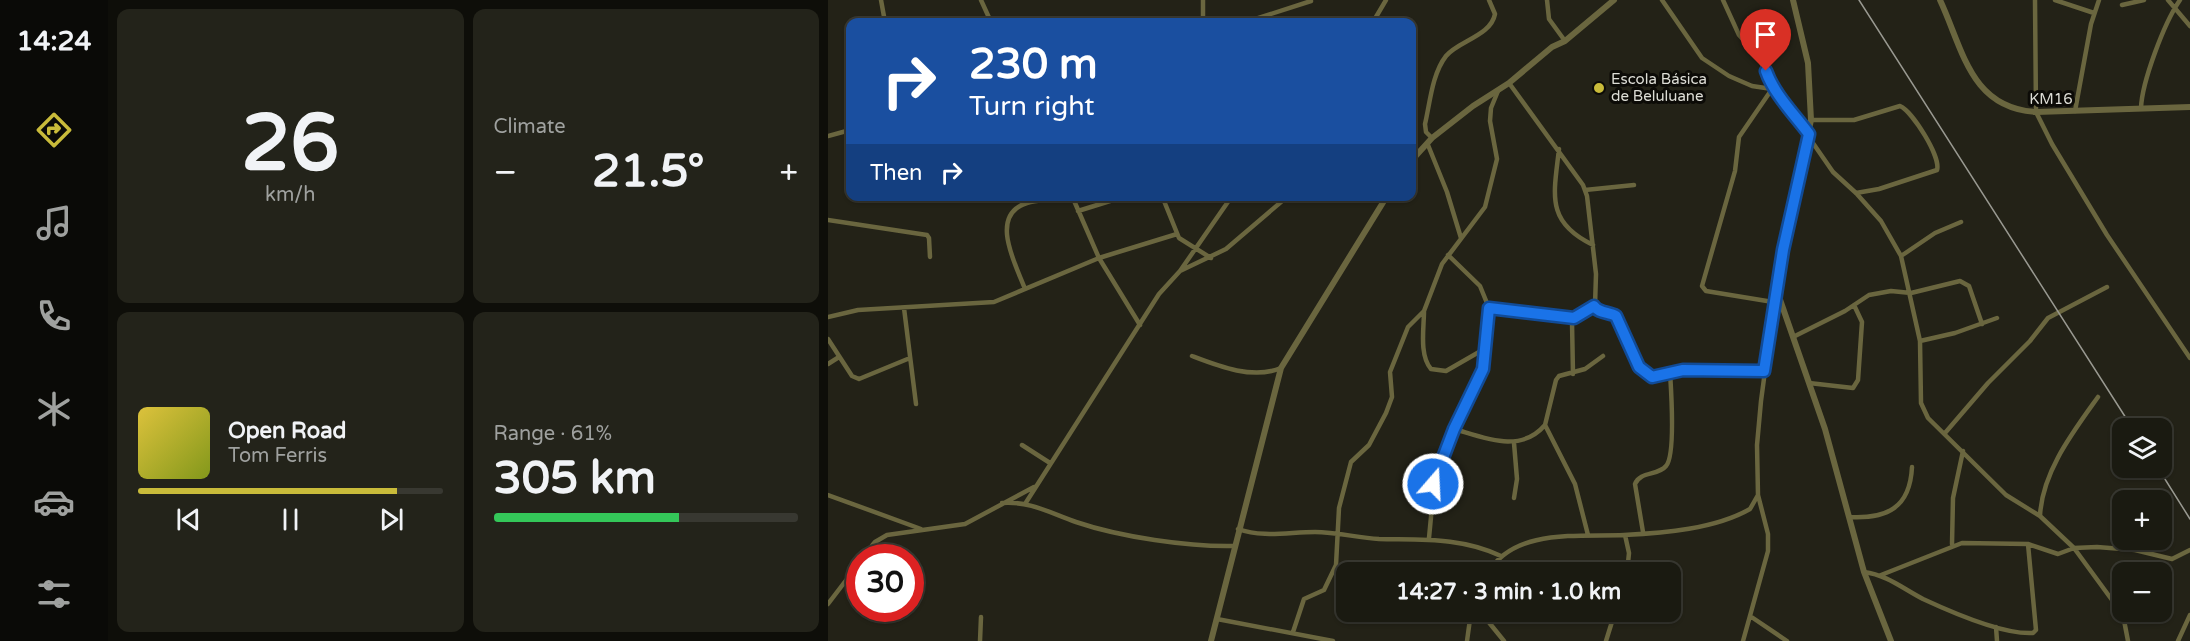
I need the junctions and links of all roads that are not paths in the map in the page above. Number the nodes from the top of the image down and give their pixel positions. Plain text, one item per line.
1 (881, 0) edge
2 (1203, 0) edge
3 (1386, 0) edge
4 (1489, 0) edge
5 (1547, 0) edge
6 (1614, 0) edge
7 (1662, 0) edge
8 (1722, 0) edge
9 (1793, 0) edge
10 (1940, 0) edge
11 (2035, 0) edge
12 (2055, 0) edge
13 (2099, 0) edge
14 (2144, 0) edge
15 (2168, 0) edge
16 (2180, 0) edge
17 (983, 1) edge
18 (1311, 1) edge
19 (2122, 5) dead end
20 (2174, 8) junction
21 (2094, 13) junction
22 (884, 18) edge
23 (989, 18) edge
24 (1203, 18) edge
25 (1258, 18) edge
26 (1375, 18) edge
27 (2190, 26) edge
28 (1565, 41) junction
29 (1509, 83) junction
30 (1499, 88) junction
31 (1772, 89) junction
32 (2190, 107) edge
33 (2141, 108) junction
34 (2075, 111) junction
35 (2036, 112) junction
36 (1811, 120) junction
37 (846, 131) edge
38 (1809, 134) junction
39 (828, 136) edge
40 (1432, 138) junction
41 (1428, 145) junction
42 (1559, 148) junction
43 (1416, 156) edge
44 (1634, 185) dead end
45 (1585, 190) junction
46 (1856, 193) junction
47 (1043, 201) edge
48 (1073, 201) edge
49 (1110, 201) edge
50 (1164, 201) edge
51 (1228, 201) edge
52 (1283, 201) edge
53 (1384, 201) edge
54 (1078, 211) junction
55 (828, 220) edge
56 (1961, 222) dead end
57 (1177, 234) junction
58 (1461, 238) junction
59 (1593, 245) junction
60 (1196, 246) junction
61 (1448, 255) junction
62 (1900, 256) junction
63 (930, 257) dead end
64 (1099, 258) junction
65 (1211, 258) junction
66 (1180, 271) junction
67 (2107, 287) dead end
68 (1776, 288) junction
69 (1025, 289) junction
70 (1911, 293) junction
71 (1773, 302) junction
72 (1854, 305) junction
73 (1594, 306) junction
74 (904, 308) junction
75 (1489, 308) junction
76 (1424, 311) junction
77 (828, 317) edge
78 (1574, 318) junction
79 (1997, 318) dead end
80 (1982, 324) junction
81 (1140, 325) junction
82 (1793, 337) junction
83 (828, 339) edge
84 (1920, 341) junction
85 (1486, 348) junction
86 (1192, 356) dead end
87 (1603, 356) dead end
88 (839, 357) junction
89 (910, 358) junction
90 (2190, 358) edge
91 (828, 364) edge
92 (1281, 368) junction
93 (1764, 371) junction
94 (1670, 372) junction
95 (1573, 374) junction
96 (1809, 383) junction
97 (2098, 397) dead end
98 (916, 404) dead end
99 (1545, 425) junction
100 (1454, 429) junction
101 (1945, 433) junction
102 (1514, 443) junction
103 (1022, 445) dead end
104 (1963, 451) junction
105 (1050, 463) junction
106 (1912, 467) dead end
107 (1037, 486) junction
108 (828, 495) edge
109 (1758, 495) junction
110 (1514, 498) dead end
111 (1002, 504) junction
112 (1025, 504) junction
113 (2040, 516) junction
114 (1849, 517) junction
115 (923, 529) junction
116 (1238, 529) junction
117 (1643, 532) junction
118 (1336, 534) junction
119 (1625, 535) junction
120 (1588, 536) junction
121 (1429, 538) junction
122 (875, 544) edge
123 (1952, 544) junction
124 (2028, 544) junction
125 (1234, 546) junction
126 (2074, 548) junction
127 (2190, 550) edge
128 (1501, 556) junction
129 (1496, 562) edge
130 (1628, 562) edge
131 (1864, 572) junction
132 (1881, 575) junction
133 (846, 580) edge
134 (828, 604) edge
135 (2190, 615) edge
136 (1750, 616) junction
137 (981, 617) dead end
138 (1217, 619) junction
139 (1470, 622) edge
140 (1489, 622) edge
141 (1613, 622) edge
142 (1996, 627) junction
143 (1293, 632) junction
144 (980, 641) edge
145 (1211, 641) edge
146 (1331, 641) edge
147 (1467, 641) edge
148 (1504, 641) edge
149 (1606, 641) edge
150 (1743, 641) edge
151 (1787, 641) edge
152 (1891, 641) edge
153 (1997, 641) edge
154 (2128, 641) edge
155 (2178, 641) edge

1 - 22 street
2 - 24 street
3 - 26 street
4 - 40 street
5 - 28 street
6 - 28 street
7 - 31 street
8 - 31 street
9 - 36 street
10 - 35 street, KM16
11 - 35 street
12 - 21 street
13 - 21 street
14 - 19 street
15 - 20 street
16 - 20 street
17 - 23 street
18 - 25 street
20 - 27 street
20 - 33 street
21 - 34 street
28 - 29 street
29 - 30 street
29 - 42 street
30 - 40 street
30 - 58 street
31 - 38 street
31 - 71 street
32 - 33 street, KM16
33 - 34 street, KM16
34 - 35 street, KM16
35 - 90 street
36 - 38 street
36 - 46 street
37 - 39 street
38 - 46 street
38 - 68 street
40 - 41 street
41 - 43 street
41 - 58 street
42 - 45 street
42 - 59 street
44 - 45 street
45 - 59 street
46 - 62 street
47 - 69 street
48 - 54 street
49 - 54 street
50 - 57 street
51 - 60 street
52 - 65 street
53 - 92 street
54 - 64 street
55 - 63 street
56 - 62 street
57 - 60 street
57 - 64 street
58 - 61 street
59 - 73 street
60 - 65 street
60 - 66 street
61 - 75 street
61 - 76 street
62 - 70 street
64 - 69 street
64 - 81 street
65 - 66 street
66 - 81 street
67 - 101 street
68 - 71 street
68 - 82 street
69 - 74 street
70 - 72 street
70 - 80 street
70 - 84 street
71 - 93 street
72 - 82 street
72 - 96 street
73 - 78 street
73 - 94 street
74 - 77 street
74 - 89 street
75 - 78 street
75 - 85 street
76 - 85 street
76 - 118 street
78 - 95 street
79 - 80 street
80 - 84 street
81 - 105 street
82 - 96 street
83 - 88 street
84 - 101 street
85 - 100 street
86 - 92 street
87 - 95 street
88 - 89 street
88 - 91 street
89 - 98 street
92 - 116 street
93 - 94 street
93 - 109 street
94 - 117 street
95 - 99 street
96 - 114 street
97 - 113 street
99 - 102 street
99 - 120 street
100 - 102 street
100 - 121 street
101 - 104 street
102 - 110 street
103 - 105 street
104 - 113 street
104 - 123 street
105 - 107 street
106 - 114 street
107 - 111 street
107 - 112 street
108 - 115 street
109 - 117 street
109 - 136 street
111 - 112 street
111 - 115 street
112 - 125 street
113 - 126 street
114 - 131 street
115 - 122 street
116 - 118 street
116 - 125 street
117 - 119 street
118 - 121 street
118 - 143 street
119 - 120 street
119 - 130 street
120 - 128 street
121 - 128 street
123 - 124 street
123 - 132 street
124 - 126 street
124 - 142 street
125 - 138 street
126 - 127 street
126 - 154 street
128 - 129 street
131 - 132 street
131 - 152 street
132 - 142 street
133 - 134 street
135 - 155 street
136 - 150 street
136 - 151 street
137 - 144 street
138 - 143 street
138 - 145 street
139 - 147 street
140 - 148 street
141 - 149 street
142 - 153 street
143 - 146 street

